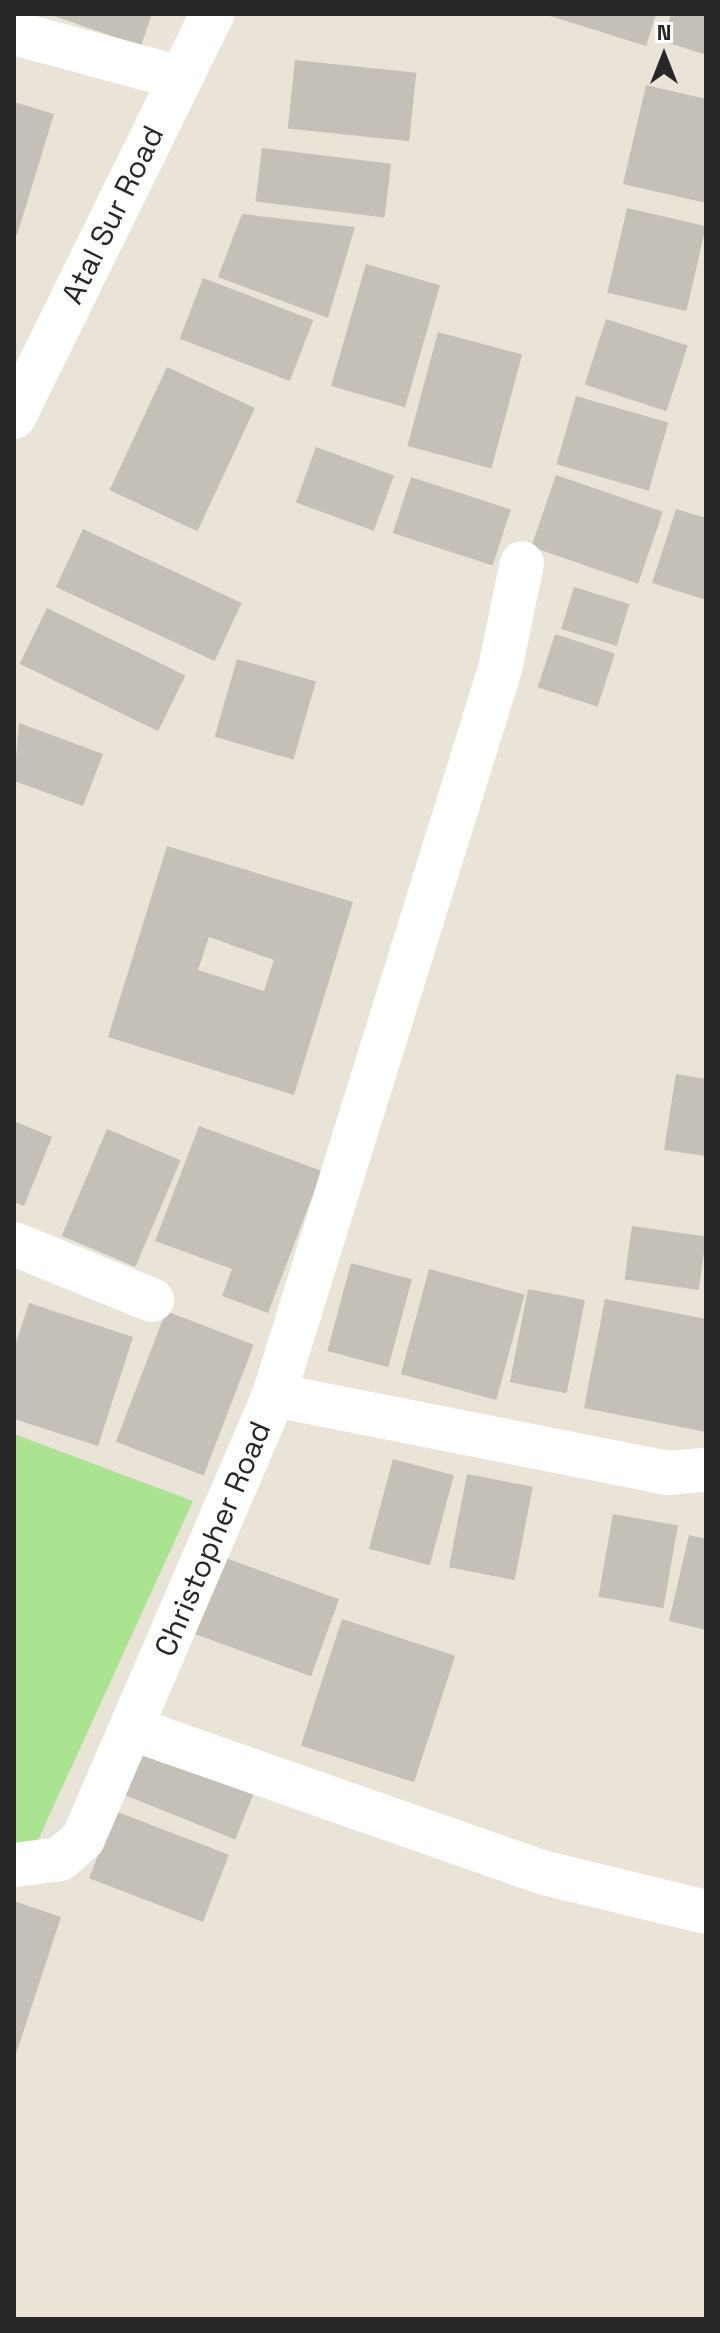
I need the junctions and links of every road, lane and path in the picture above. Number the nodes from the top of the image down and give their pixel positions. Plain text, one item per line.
1 (212, 14) edge
2 (14, 33) edge
3 (181, 78) junction
4 (14, 417) edge
5 (522, 563) dead end
6 (14, 1244) edge
7 (152, 1300) dead end
8 (274, 1395) junction
9 (706, 1470) edge
10 (133, 1729) junction
11 (14, 1865) edge
12 (706, 1912) edge

1 - 3 street, Atal Sur Road
2 - 3 street
3 - 4 street, Atal Sur Road
5 - 8 street
6 - 7 street
8 - 9 street, Christopher Road
8 - 10 street, Christopher Road
10 - 11 street, Christopher Road
10 - 12 street

